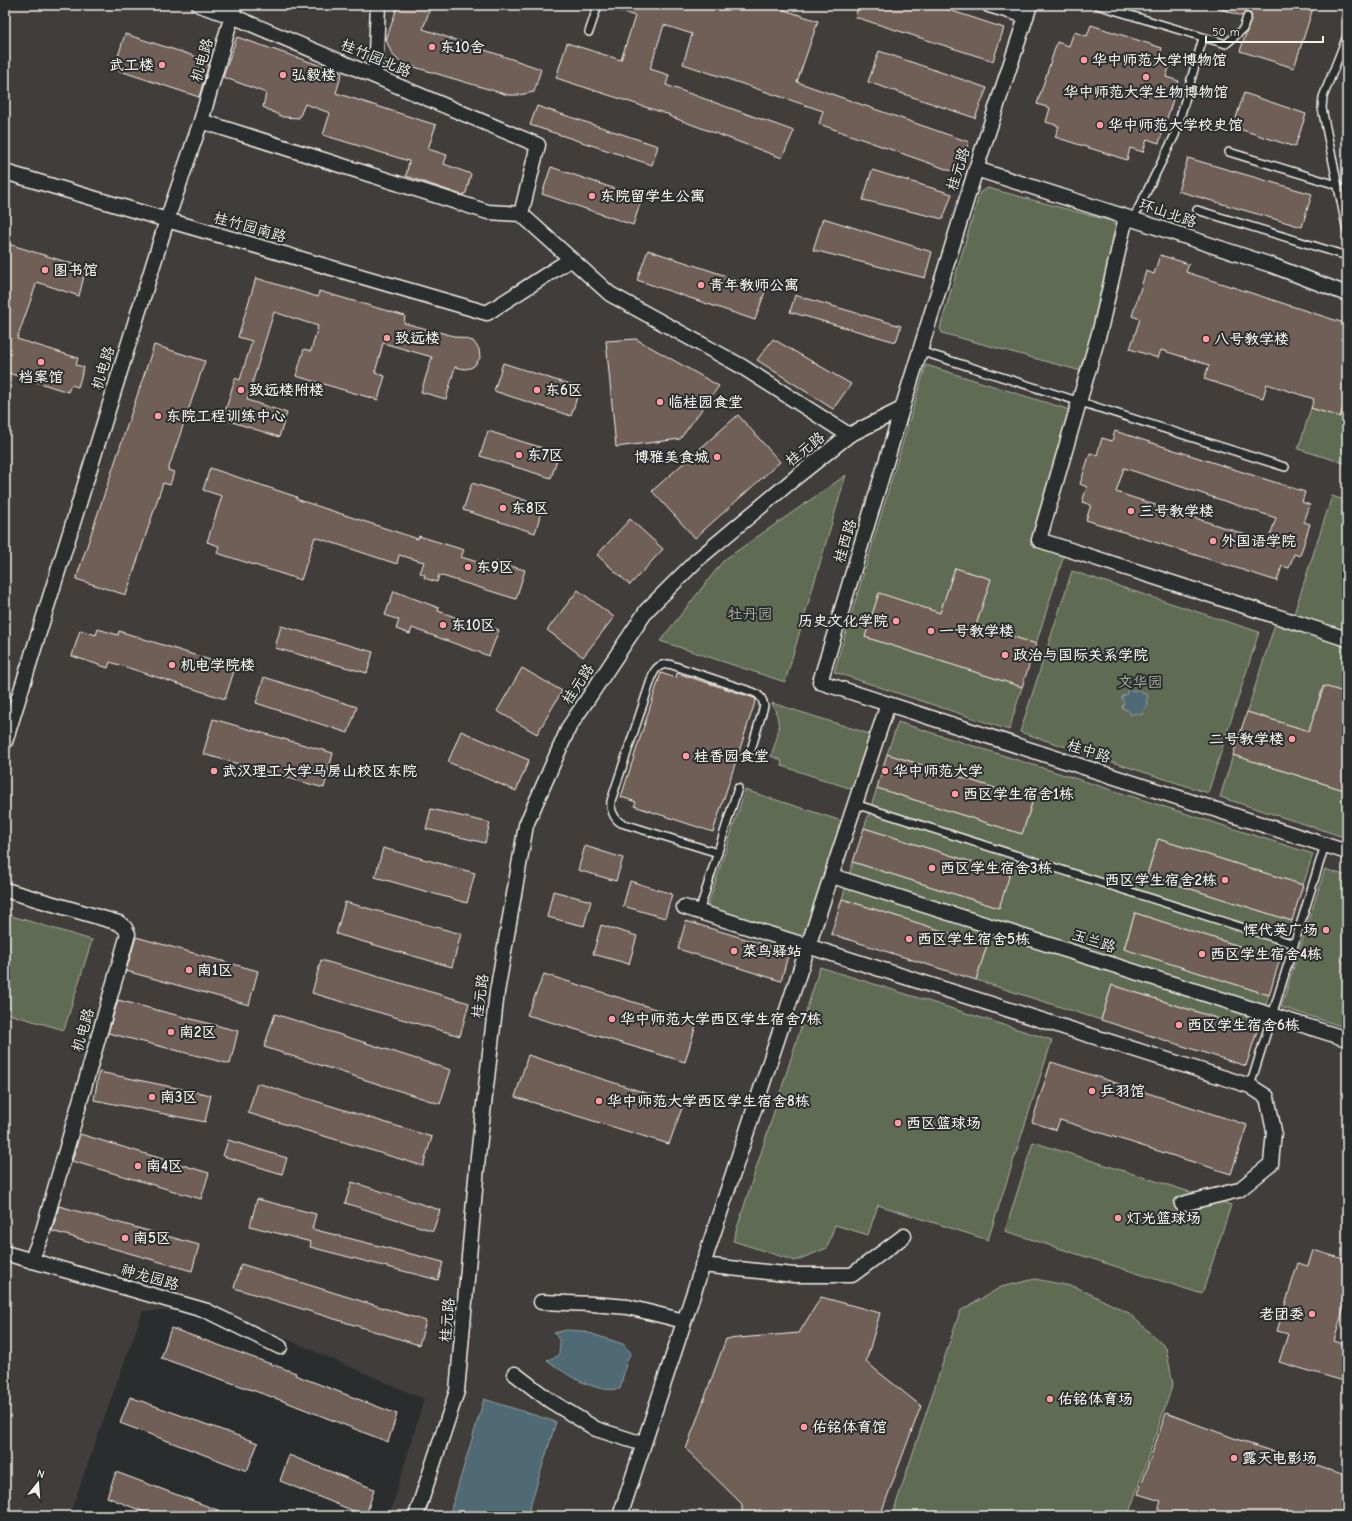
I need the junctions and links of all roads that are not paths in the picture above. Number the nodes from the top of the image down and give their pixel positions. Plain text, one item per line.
1 (199, 5) edge
2 (378, 5) edge
3 (598, 5) edge
4 (990, 5) edge
5 (1097, 5) edge
6 (234, 10) edge
7 (1028, 11) edge
8 (1247, 17) dead end
9 (589, 32) dead end
10 (1347, 36) edge
11 (1203, 38) junction
12 (375, 76) junction
13 (201, 121) junction
14 (1230, 152) dead end
15 (976, 169) junction
16 (5, 172) edge
17 (1337, 185) junction
18 (1197, 210) dead end
19 (521, 214) junction
20 (1130, 218) junction
21 (167, 220) junction
22 (1347, 231) edge
23 (1347, 256) edge
24 (571, 259) junction
25 (1347, 294) edge
26 (920, 351) junction
27 (1080, 401) junction
28 (902, 409) junction
29 (849, 435) junction
30 (1284, 467) dead end
31 (1347, 639) edge
32 (820, 682) joint
33 (888, 704) junction
34 (10, 705) edge
35 (5, 742) edge
36 (751, 750) dead end
37 (738, 788) dead end
38 (855, 804) junction
39 (1325, 845) junction
40 (1347, 852) edge
41 (718, 853) junction
42 (832, 876) junction
43 (5, 890) edge
44 (684, 907) dead end
45 (699, 912) junction
46 (1294, 944) junction
47 (808, 946) junction
48 (1272, 1015) junction
49 (1347, 1039) edge
50 (1250, 1086) junction
51 (1182, 1204) dead end
52 (904, 1236) dead end
53 (6, 1257) edge
54 (31, 1261) junction
55 (702, 1265) junction
56 (541, 1302) dead end
57 (684, 1321) junction
58 (280, 1346) dead end
59 (515, 1374) dead end
60 (643, 1444) junction
61 (416, 1516) edge
62 (620, 1516) edge

1 - 6 street, 桂竹园北路
2 - 12 street
3 - 9 lane
4 - 7 street
5 - 11 lane
6 - 12 street, 桂竹园北路
6 - 13 street, 机电路
7 - 15 street, 桂元路
8 - 11 lane
10 - 17 lane
11 - 20 lane
12 - 19 street, 桂竹园北路
13 - 19 street
13 - 21 street, 机电路
14 - 17 lane
15 - 20 street, 环山北路
15 - 26 street, 桂元路
16 - 21 street, 桂竹园南路
17 - 22 lane
18 - 23 lane
19 - 24 street
20 - 25 street, 环山北路
20 - 27 street
21 - 24 street, 桂竹园南路
21 - 34 street, 机电路
24 - 29 street
26 - 27 lane
26 - 28 street, 桂元路
27 - 30 lane
27 - 31 street
28 - 29 street, 桂元路
28 - 32 street, 桂西路
29 - 61 street, 桂元路
32 - 33 street, 桂中路
33 - 38 street
33 - 39 street, 桂中路
34 - 35 street, 机电路
36 - 41 lane
37 - 41 lane
38 - 42 street
38 - 46 lane
39 - 40 street, 桂中路
39 - 46 lane
41 - 45 lane
42 - 47 street
42 - 48 street, 玉兰路
43 - 54 street, 机电路
44 - 45 street
45 - 47 street
46 - 48 lane
47 - 50 street
47 - 55 street
48 - 49 street, 玉兰路
48 - 50 lane
50 - 51 street
52 - 55 street
53 - 54 street, 神龙园路
54 - 58 street, 神龙园路
55 - 57 street
56 - 57 street
57 - 60 street
59 - 60 street
60 - 62 street

